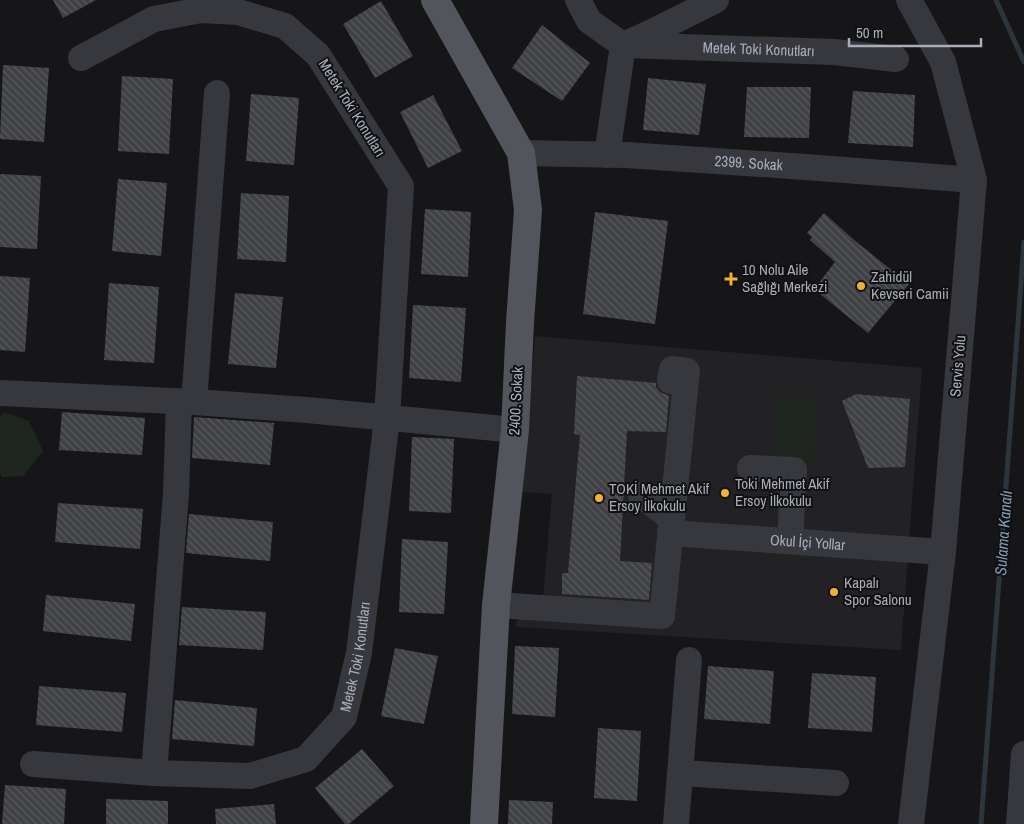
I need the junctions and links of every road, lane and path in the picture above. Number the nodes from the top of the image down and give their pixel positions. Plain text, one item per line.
1 (434, 0) edge
2 (578, 0) edge
3 (716, 0) edge
4 (909, 0) edge
5 (623, 44) junction
6 (81, 58) dead end
7 (896, 59) dead end
8 (217, 93) dead end
9 (521, 154) junction
10 (607, 156) junction
11 (974, 180) junction
12 (670, 381) dead end
13 (0, 393) edge
14 (187, 402) junction
15 (386, 418) junction
16 (515, 430) junction
17 (750, 468) dead end
18 (641, 495) dead end
19 (671, 526) junction
20 (790, 541) junction
21 (943, 552) junction
22 (496, 605) junction
23 (689, 660) dead end
24 (1024, 754) edge
25 (33, 764) dead end
26 (154, 773) junction
27 (680, 773) junction
28 (836, 783) dead end
29 (484, 824) edge
30 (676, 824) edge
31 (910, 824) edge
32 (1019, 824) edge

1 - 9 main road, 2400. Sokak
2 - 5 street
3 - 5 street
4 - 11 street, Servis Yolu
5 - 7 street, Metek Toki Konutları
5 - 10 street
6 - 15 street, Metek Toki Konutları
8 - 14 street
9 - 10 street, 2399. Sokak
9 - 16 main road, 2400. Sokak
10 - 11 street, 2399. Sokak
11 - 21 street, Servis Yolu
12 - 19 street
13 - 14 street
14 - 15 street
14 - 26 street
15 - 16 street
15 - 26 street, Metek Toki Konutları
16 - 22 main road, 2400. Sokak
17 - 20 street
18 - 19 street
19 - 20 street, Okul İçi Yollar
19 - 22 street
20 - 21 street, Okul İçi Yollar
21 - 31 street, Servis Yolu
22 - 29 main road, 2400. Sokak
23 - 27 street
24 - 32 street
25 - 26 street, Metek Toki Konutları
27 - 28 street
27 - 30 street

